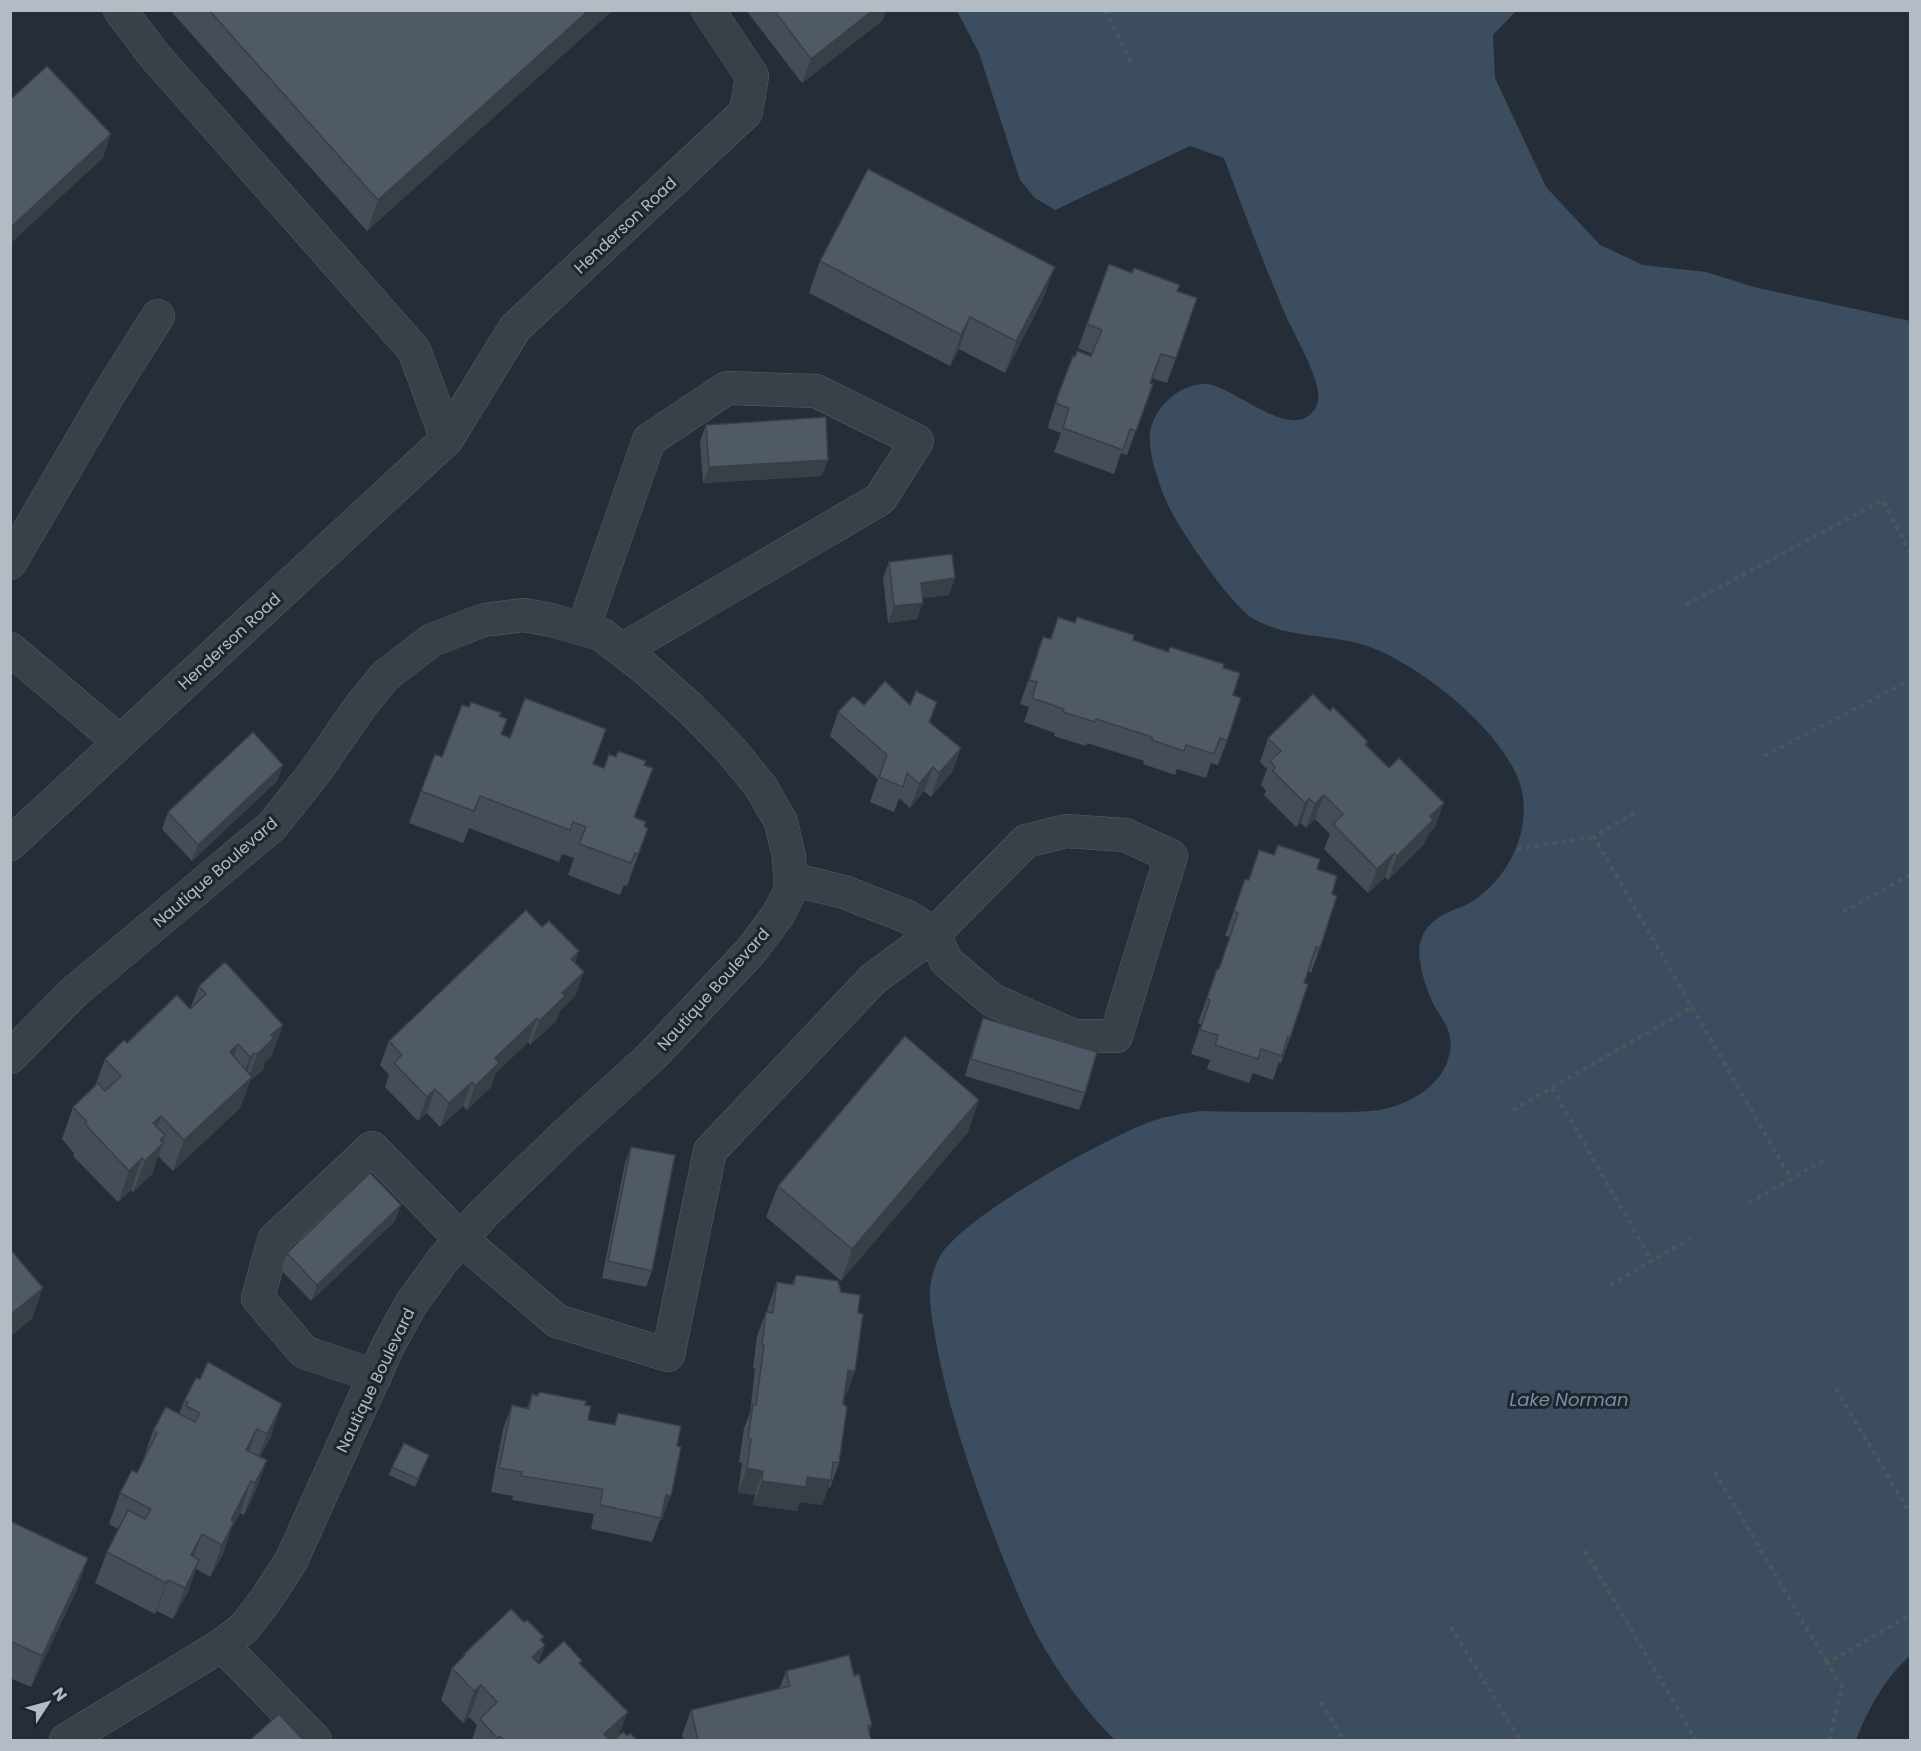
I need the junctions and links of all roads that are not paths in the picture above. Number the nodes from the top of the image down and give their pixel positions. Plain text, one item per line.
1 (120, 10) edge
2 (708, 10) edge
3 (158, 316) dead end
4 (447, 439) junction
5 (10, 562) edge
6 (583, 629) junction
7 (10, 649) edge
8 (622, 650) junction
9 (120, 742) junction
10 (10, 844) edge
11 (790, 879) junction
12 (934, 934) junction
13 (10, 1058) edge
14 (461, 1239) junction
15 (375, 1376) junction
16 (222, 1645) junction
17 (66, 1740) edge
18 (315, 1740) edge

1 - 4 street
2 - 4 street, Henderson Road
3 - 5 street
4 - 9 street, Henderson Road
6 - 8 street, Nautique Boulevard
6 - 8 street
6 - 13 street, Nautique Boulevard
7 - 9 street
8 - 11 street, Nautique Boulevard
9 - 10 street, Henderson Road
11 - 12 street
11 - 14 street, Nautique Boulevard
12 - 12 street
12 - 14 street
14 - 15 street, Nautique Boulevard
14 - 15 street
15 - 16 street, Nautique Boulevard
16 - 17 street, Nautique Boulevard
16 - 18 street

